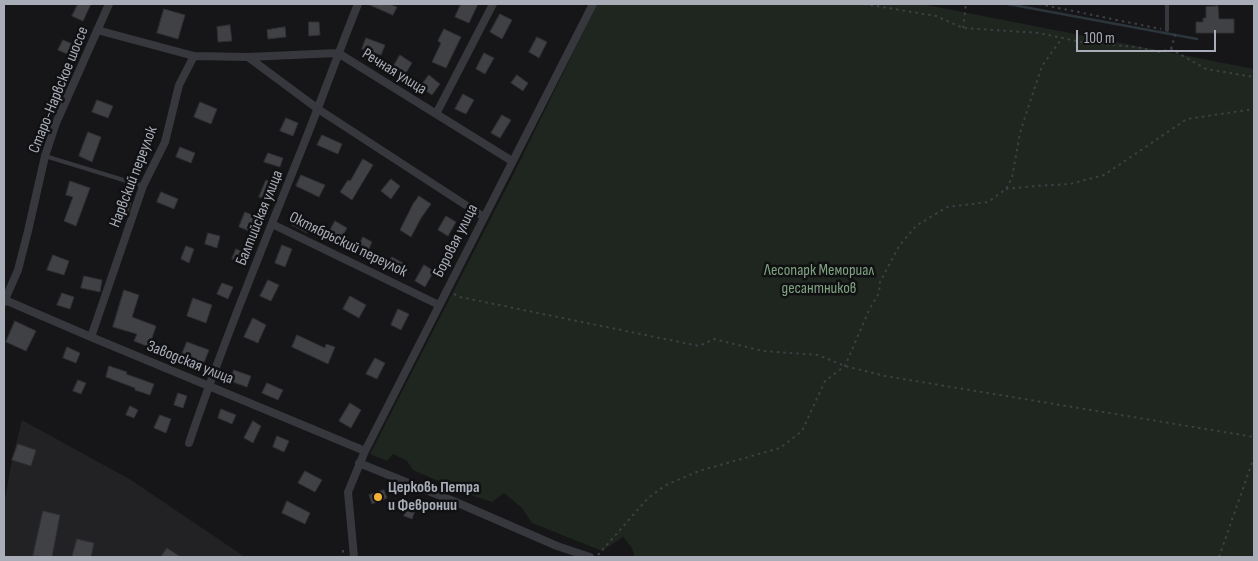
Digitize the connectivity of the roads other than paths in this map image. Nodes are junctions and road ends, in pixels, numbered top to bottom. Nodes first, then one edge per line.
1 (108, 4) edge
2 (358, 4) edge
3 (493, 4) edge
4 (593, 4) edge
5 (1167, 4) edge
6 (97, 30) junction
7 (1167, 30) road end
8 (338, 53) junction
9 (194, 56) junction
10 (248, 57) junction
11 (318, 109) junction
12 (436, 114) junction
13 (45, 156) junction
14 (512, 160) junction
15 (143, 186) junction
16 (484, 218) junction
17 (272, 224) junction
18 (4, 301) edge
19 (439, 305) junction
20 (91, 337) junction
21 (208, 385) junction
22 (189, 443) dead end
23 (365, 451) junction
24 (360, 463) junction
25 (354, 557) edge
26 (590, 557) edge

1 - 6 street, Старо-Нарвское шоссе
2 - 8 street, Балтийская улица
3 - 12 street
4 - 14 street, Боровая улица
5 - 7 lane
6 - 9 street, Речная улица
6 - 13 street, Старо-Нарвское шоссе
8 - 10 street, Речная улица
8 - 11 street, Балтийская улица
8 - 12 street, Речная улица
9 - 10 street, Речная улица
9 - 15 street, Нарвский переулок
10 - 11 street
11 - 16 street
11 - 17 street, Балтийская улица
12 - 14 street, Речная улица
13 - 15 lane
13 - 18 street, Старо-Нарвское шоссе
14 - 16 street, Боровая улица
15 - 20 street, Нарвский переулок
16 - 19 street, Боровая улица
17 - 19 street, Октябрьский переулок
17 - 21 street, Балтийская улица
18 - 20 street, Заводская улица
19 - 23 street, Боровая улица
20 - 21 street, Заводская улица
21 - 22 street, Балтийская улица
21 - 23 street, Заводская улица
23 - 24 street, Боровая улица
24 - 25 street, Боровая улица
24 - 26 street

